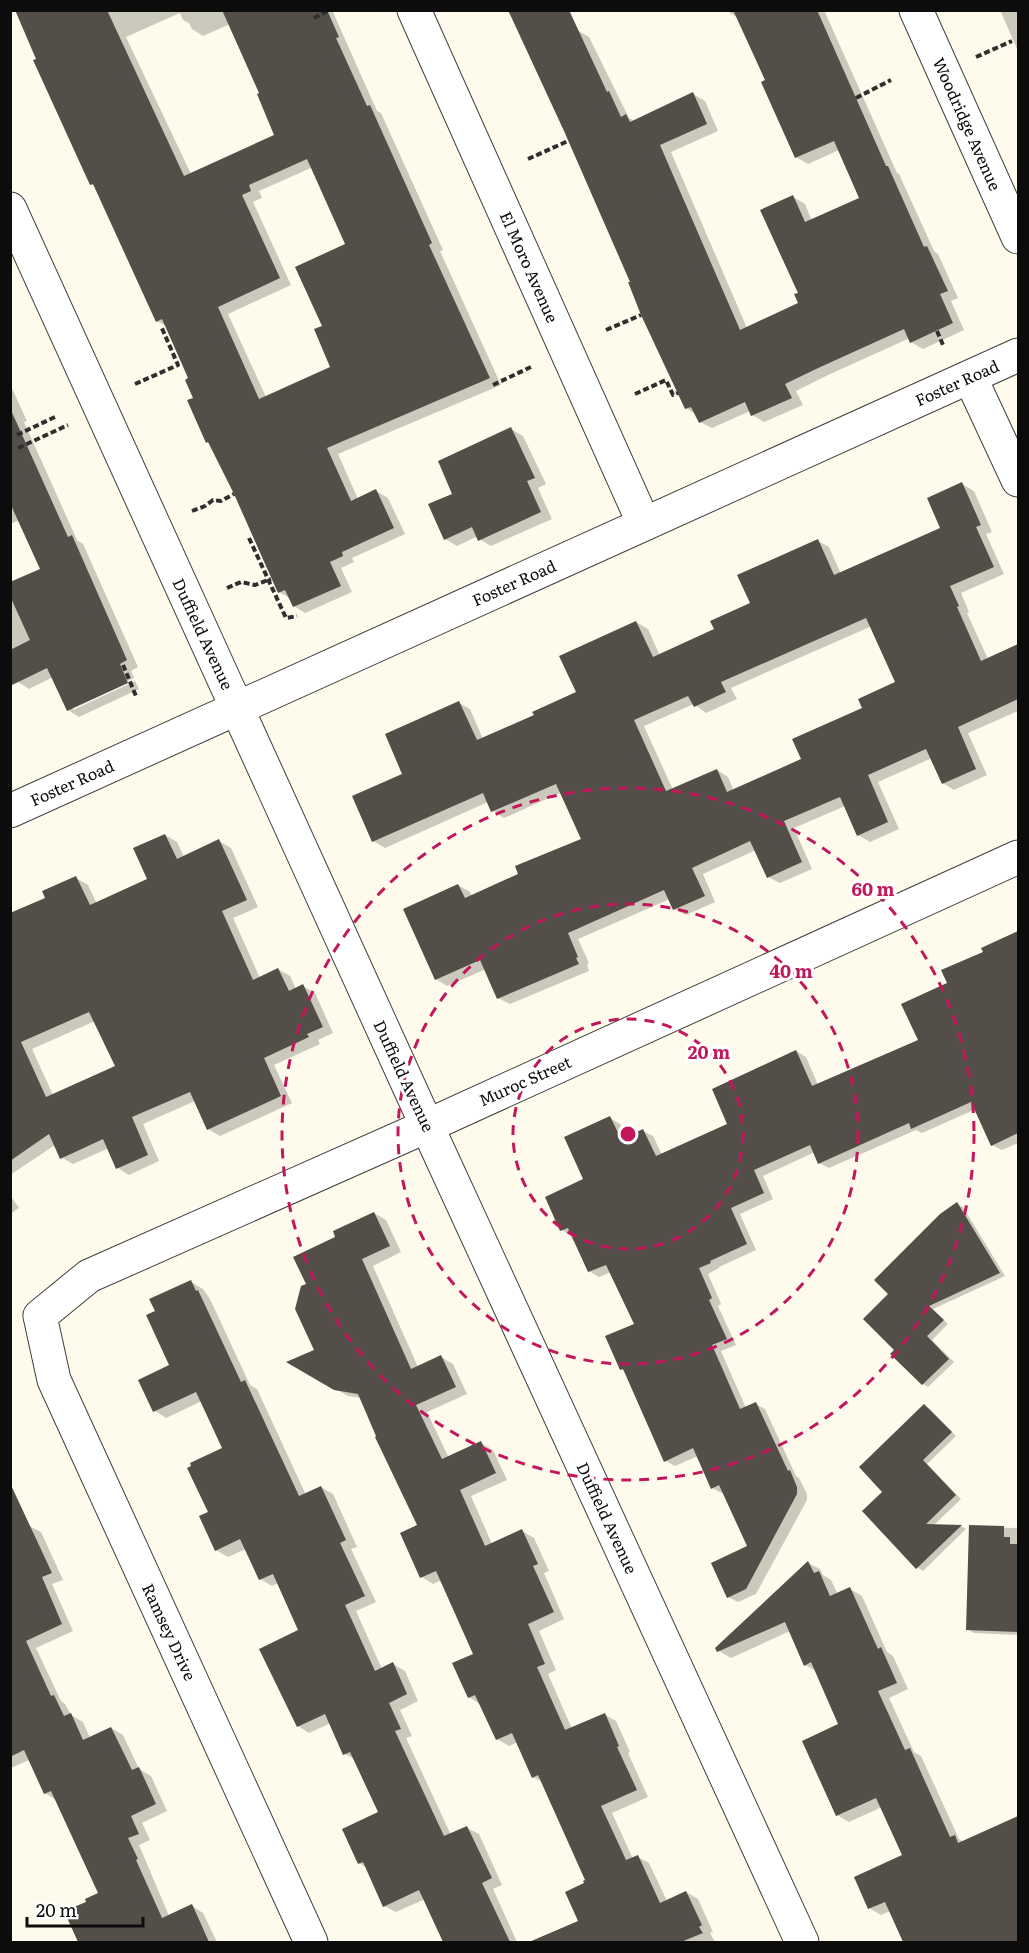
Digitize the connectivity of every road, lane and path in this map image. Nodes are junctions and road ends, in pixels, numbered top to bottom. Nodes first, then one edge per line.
1 (330, 10) edge
2 (414, 10) edge
3 (916, 10) edge
4 (314, 18) dead end
5 (1012, 41) dead end
6 (975, 58) dead end
7 (891, 80) dead end
8 (856, 98) dead end
9 (568, 141) dead end
10 (528, 159) dead end
11 (10, 209) edge
12 (1018, 237) edge
13 (641, 315) dead end
14 (161, 327) dead end
15 (606, 330) dead end
16 (937, 331) dead end
17 (944, 345) dead end
18 (1018, 355) edge
19 (542, 362) dead end
20 (970, 377) junction
21 (135, 384) dead end
22 (493, 385) dead end
23 (678, 393) dead end
24 (635, 394) dead end
25 (57, 416) dead end
26 (74, 422) dead end
27 (17, 435) dead end
28 (18, 448) dead end
29 (1018, 480) edge
30 (234, 494) dead end
31 (192, 511) dead end
32 (644, 524) junction
33 (249, 538) dead end
34 (270, 579) junction
35 (227, 588) dead end
36 (297, 616) dead end
37 (123, 665) dead end
38 (136, 696) dead end
39 (237, 709) junction
40 (10, 811) edge
41 (1018, 857) edge
42 (427, 1126) junction
43 (40, 1317) joint
44 (311, 1942) edge
45 (802, 1942) edge

1 - 4 path
2 - 32 street, El Moro Avenue
3 - 12 street, Woodridge Avenue
5 - 6 path
7 - 8 path
9 - 10 path
11 - 39 street, Duffield Avenue
13 - 15 path
14 - 21 path
16 - 17 path
18 - 20 street, Foster Road
19 - 22 path
20 - 29 street
20 - 32 street, Foster Road
23 - 24 path
25 - 27 path
26 - 28 path
30 - 31 path
32 - 39 street, Foster Road
33 - 34 path
34 - 35 path
34 - 36 path
37 - 38 path
39 - 40 street, Foster Road
39 - 42 street, Duffield Avenue
41 - 42 street, Muroc Street
42 - 43 street, Muroc Street
42 - 45 street, Duffield Avenue
43 - 44 street, Ramsey Drive

